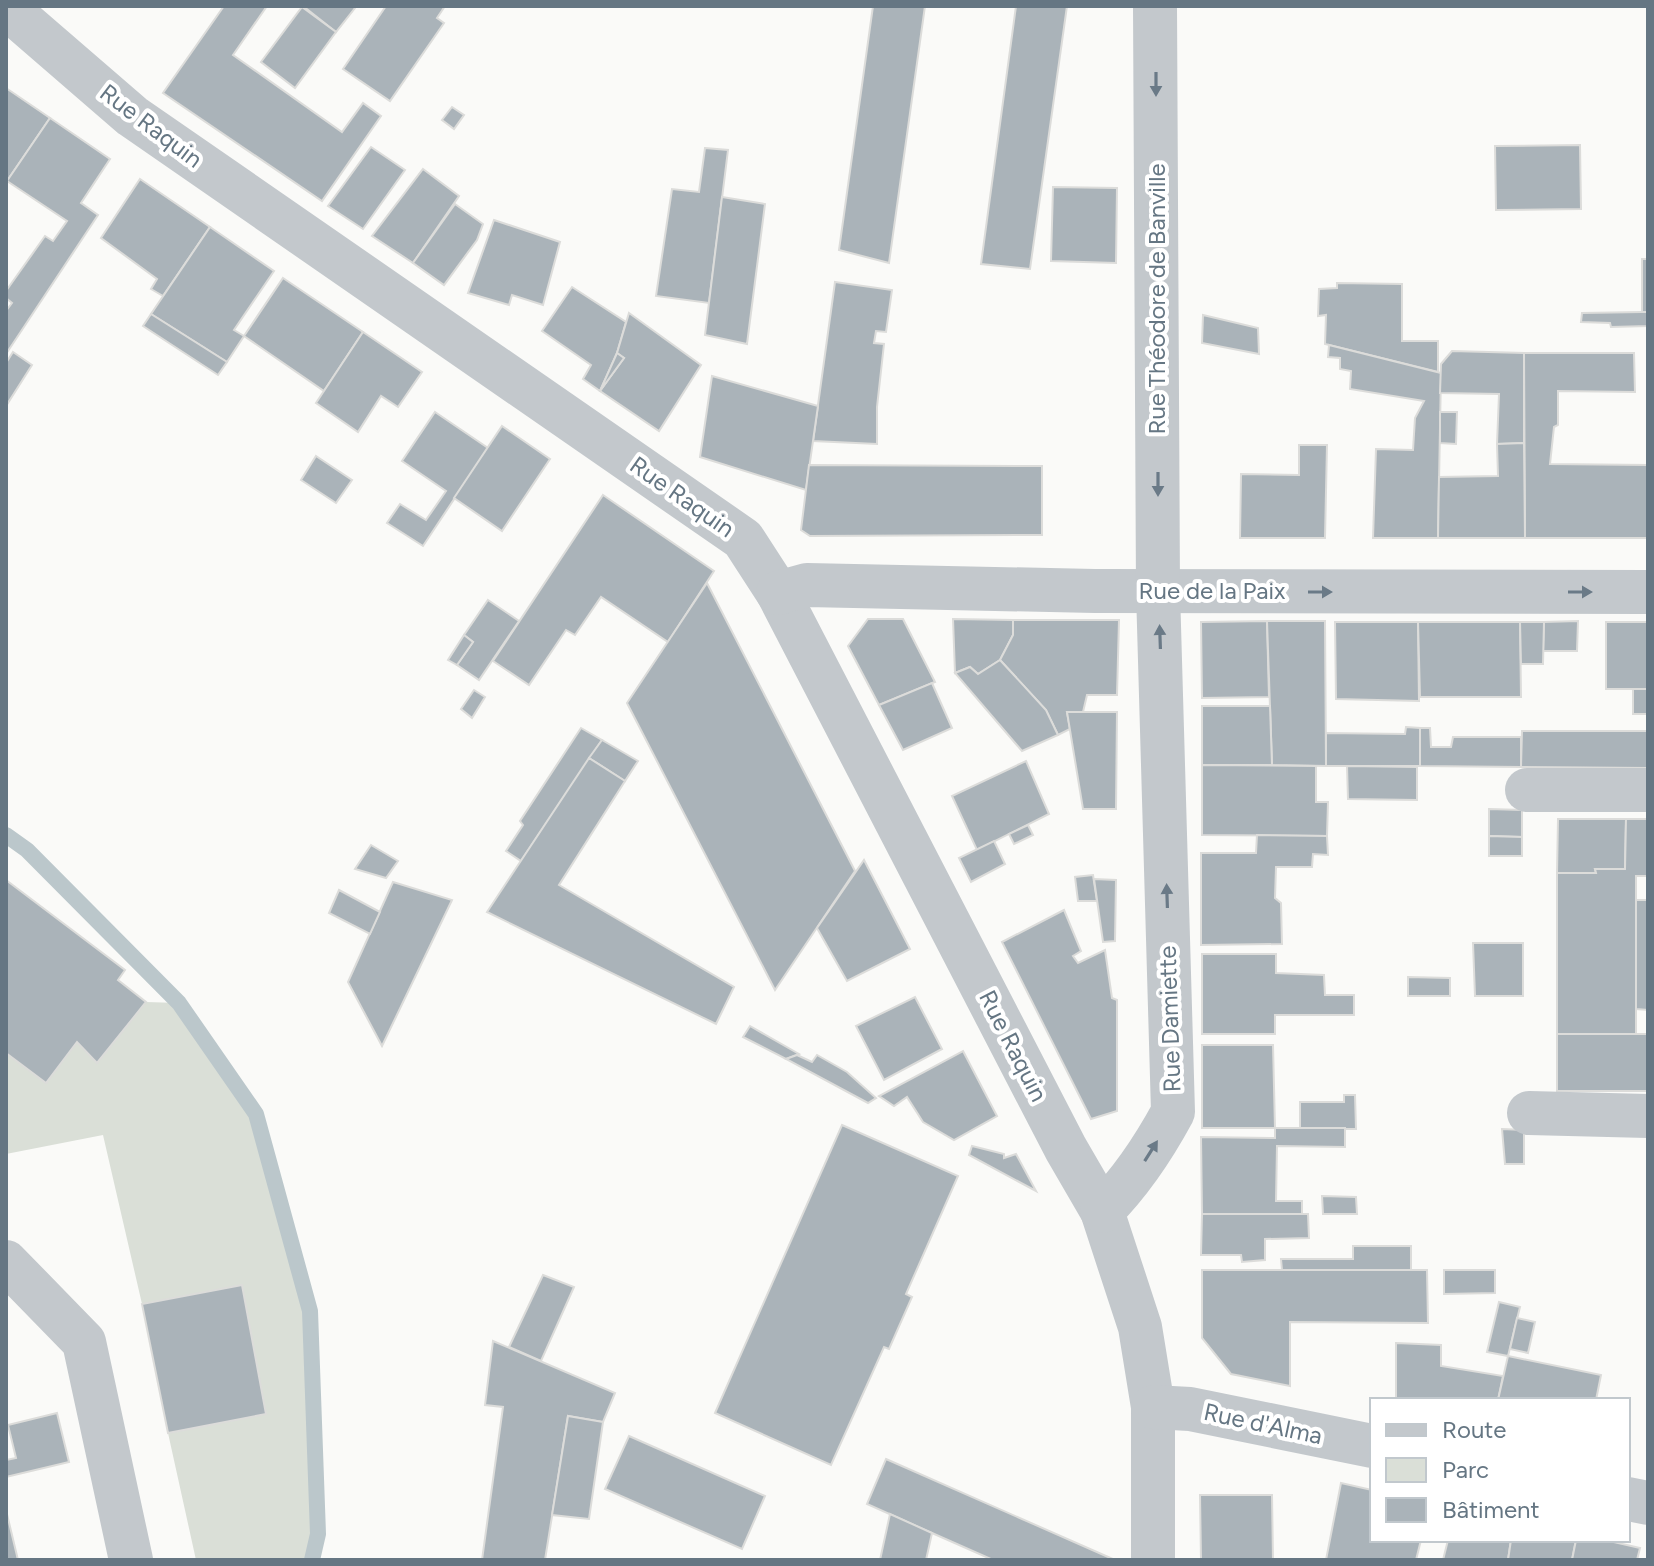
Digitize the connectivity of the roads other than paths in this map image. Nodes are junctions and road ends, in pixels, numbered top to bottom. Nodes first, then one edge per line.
1 (1155, 6) edge
2 (6, 7) edge
3 (1158, 591) junction
4 (1648, 592) edge
5 (778, 593) junction
6 (1527, 790) dead end
7 (1648, 790) edge
8 (1529, 1113) dead end
9 (1648, 1116) edge
10 (1102, 1211) junction
11 (6, 1262) edge
12 (1153, 1407) junction
13 (1370, 1446) edge
14 (131, 1560) edge
15 (1153, 1560) edge

1 -> 3 street, Rue Théodore de Banville
2 - 5 street, Rue Raquin
3 -> 4 street, Rue de la Paix
3 - 5 street, Rue de la Paix
10 -> 3 street, Rue Damiette
5 - 10 street, Rue Raquin
6 - 7 street
8 - 9 street
10 - 12 street
11 - 14 street
12 - 13 street, Rue d'Alma
12 - 15 street

